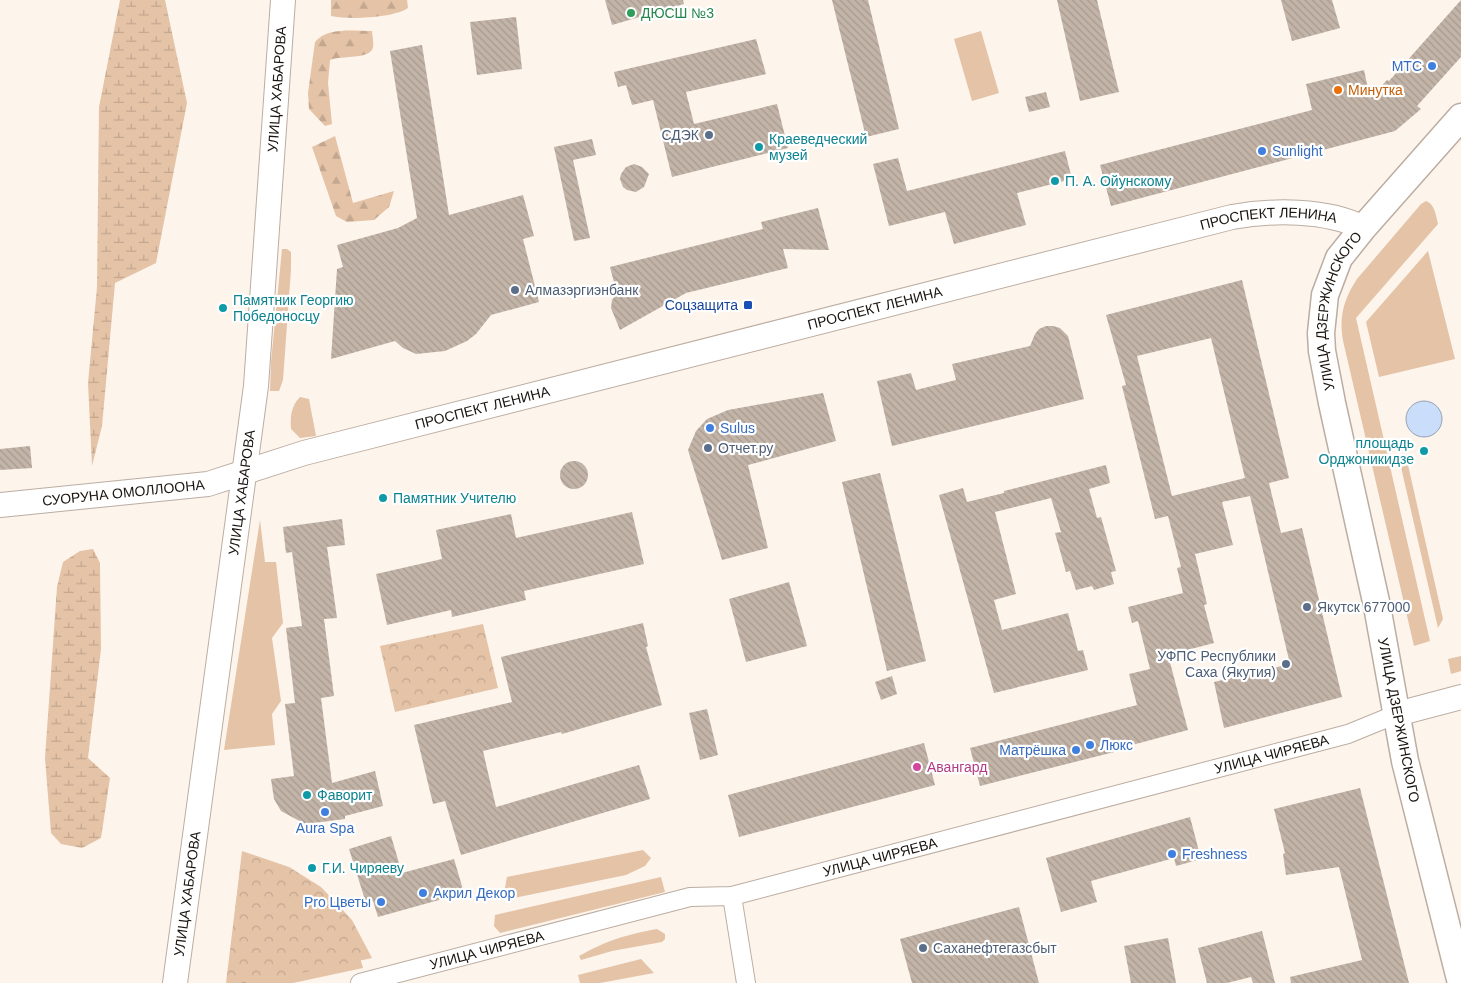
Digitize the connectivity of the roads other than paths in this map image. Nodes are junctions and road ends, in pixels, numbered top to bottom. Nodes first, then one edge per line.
1 (283, 0) edge
2 (1461, 117) edge
3 (1363, 228) junction
4 (245, 472) junction
5 (0, 505) edge
6 (1461, 696) edge
7 (1397, 714) junction
8 (732, 896) junction
9 (175, 983) edge
10 (360, 983) edge
11 (746, 983) edge
12 (1461, 983) edge

1 - 4 main road, УЛИЦА ХАБАРОВА
2 - 3 main road
3 - 4 main road, ПРОСПЕКТ ЛЕНИНА
3 - 7 main road, УЛИЦА ДЗЕРЖИНСКОГО
4 - 5 main road, СУОРУНА ОМОЛЛООНА
4 - 9 main road, УЛИЦА ХАБАРОВА
6 - 7 main road
7 - 8 street, УЛИЦА ЧИРЯЕВА
7 - 12 main road, УЛИЦА ДЗЕРЖИНСКОГО
8 - 10 street, УЛИЦА ЧИРЯЕВА
8 - 11 street

